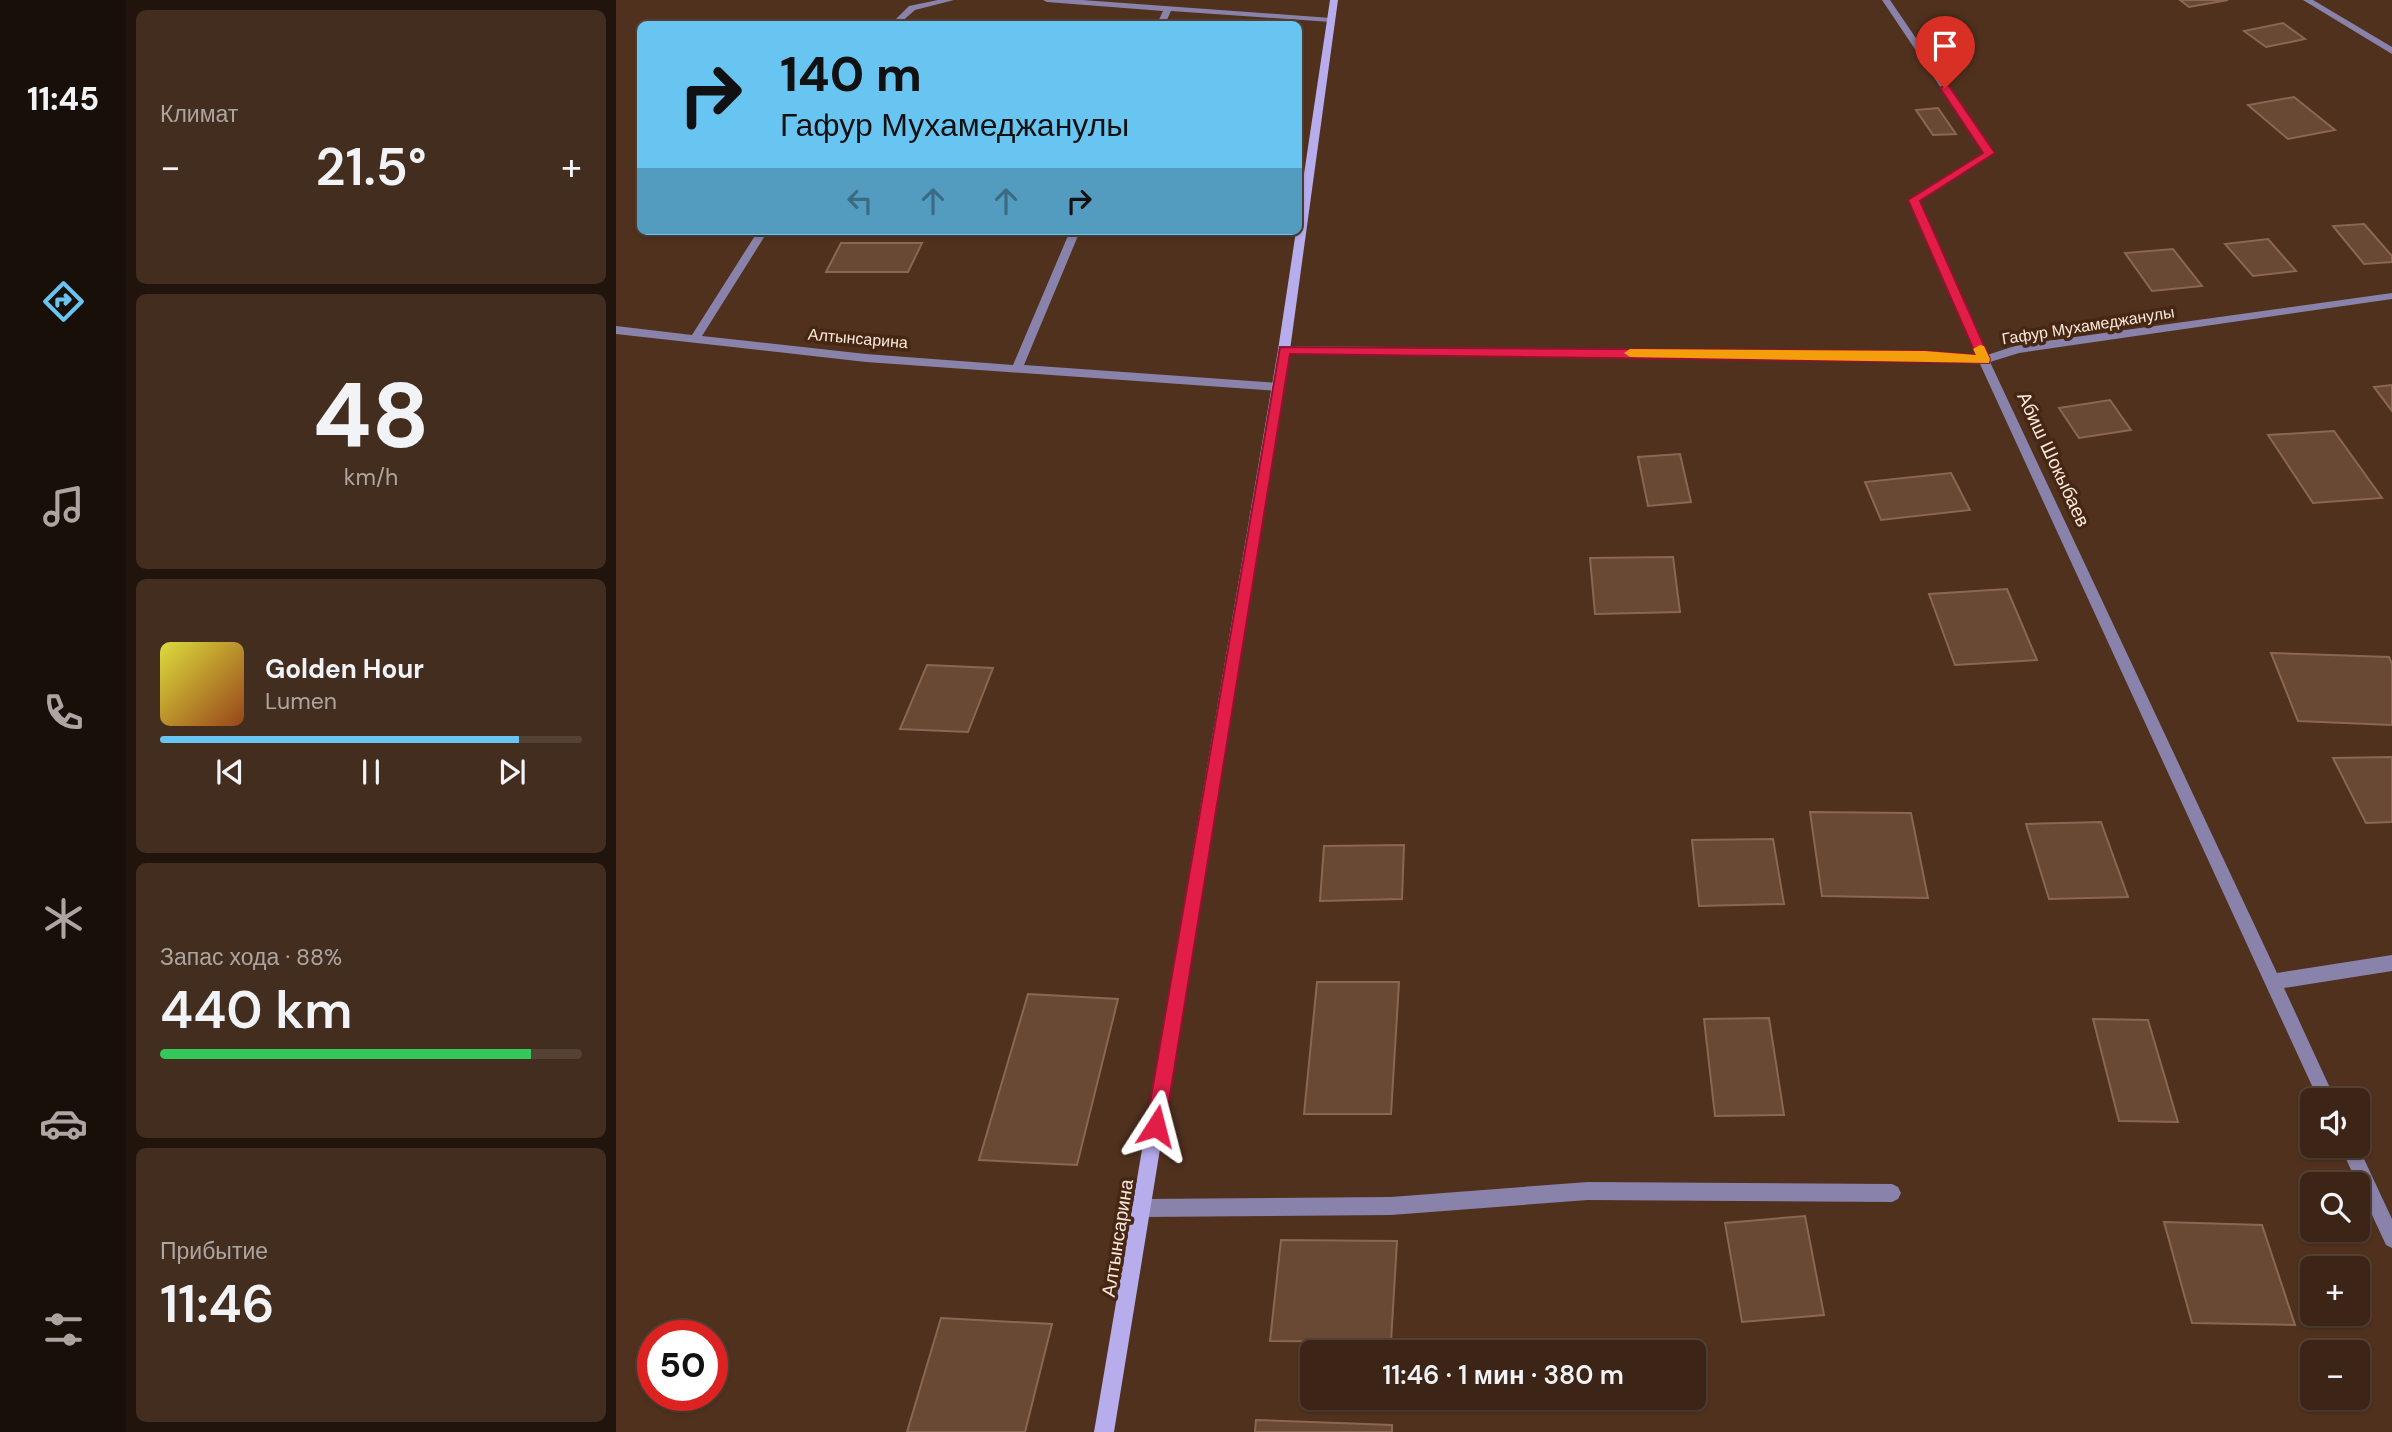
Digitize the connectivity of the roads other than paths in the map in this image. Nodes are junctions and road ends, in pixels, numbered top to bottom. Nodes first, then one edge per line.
1 (950, 0) edge
2 (1047, 0) edge
3 (1334, 0) edge
4 (1886, 0) edge
5 (2307, 0) edge
6 (1168, 9) junction
7 (1331, 20) junction
8 (898, 21) edge
9 (1162, 21) edge
10 (2392, 51) edge
11 (1302, 224) edge
12 (760, 235) edge
13 (1073, 235) edge
14 (1300, 235) edge
15 (2392, 296) edge
16 (616, 330) edge
17 (695, 339) junction
18 (1284, 350) junction
19 (1984, 359) junction
20 (1018, 368) junction
21 (1278, 387) junction
22 (2392, 963) edge
23 (2273, 982) junction
24 (2322, 1088) edge
25 (2355, 1158) edge
26 (1892, 1193) dead end
27 (1142, 1208) junction
28 (2392, 1239) edge
29 (1104, 1432) edge

1 - 8 street
2 - 6 street
3 - 7 main road, Алтынсарина
4 - 19 street, Абиш Шокыбаев
5 - 10 street
6 - 7 street
6 - 9 street
7 - 11 main road, Алтынсарина
12 - 17 street
13 - 20 street
14 - 18 main road, Алтынсарина
15 - 19 street, Гафур Мухамеджанулы
16 - 17 street, Алтынсарина
17 - 20 street, Алтынсарина
18 - 19 street, Гафур Мухамеджанулы
18 - 21 main road, Алтынсарина
19 - 23 street, Абиш Шокыбаев
20 - 21 street, Алтынсарина
21 - 27 main road, Алтынсарина
22 - 23 street
23 - 24 street, Абиш Шокыбаев
25 - 28 street
26 - 27 street
27 - 29 main road, Алтынсарина

